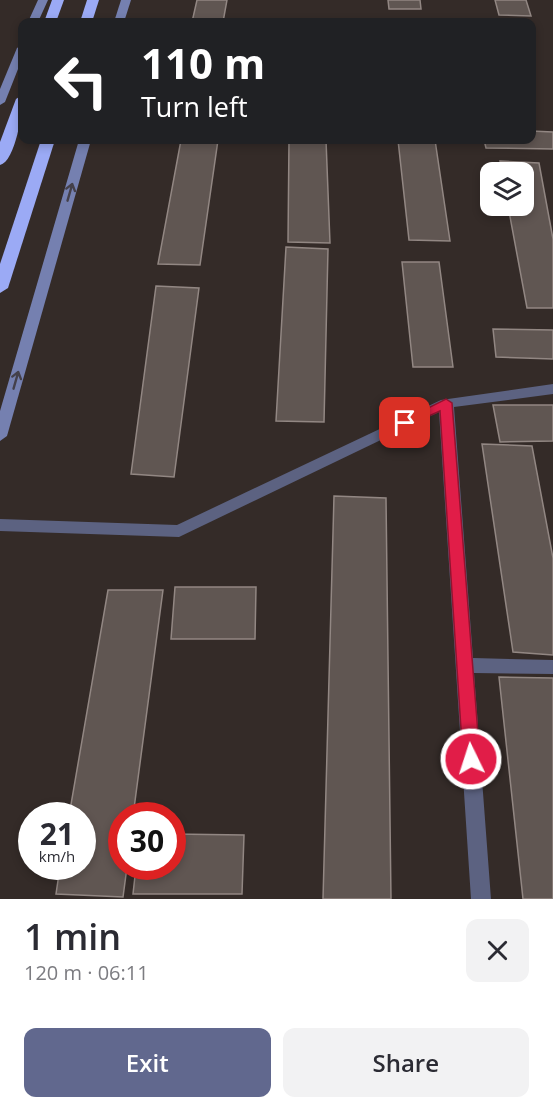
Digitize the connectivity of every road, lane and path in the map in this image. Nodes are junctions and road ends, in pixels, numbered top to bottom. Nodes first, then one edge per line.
1 (43, 0) edge
2 (58, 0) edge
3 (93, 0) edge
4 (126, 0) edge
5 (35, 18) edge
6 (51, 18) edge
7 (87, 18) edge
8 (120, 18) edge
9 (18, 58) edge
10 (0, 102) edge
11 (18, 110) edge
12 (47, 144) edge
13 (85, 144) edge
14 (0, 161) edge
15 (0, 288) edge
16 (553, 389) edge
17 (446, 403) junction
18 (0, 436) edge
19 (0, 525) edge
20 (465, 665) junction
21 (553, 667) edge
22 (481, 899) edge

1 - 5 main road
2 - 6 highway
3 - 7 highway
4 - 8 main road
9 - 10 main road
11 - 14 highway
12 - 15 highway
18 -> 13 main road
16 - 17 street
17 - 19 street
17 - 20 street
20 - 21 street
20 - 22 street

